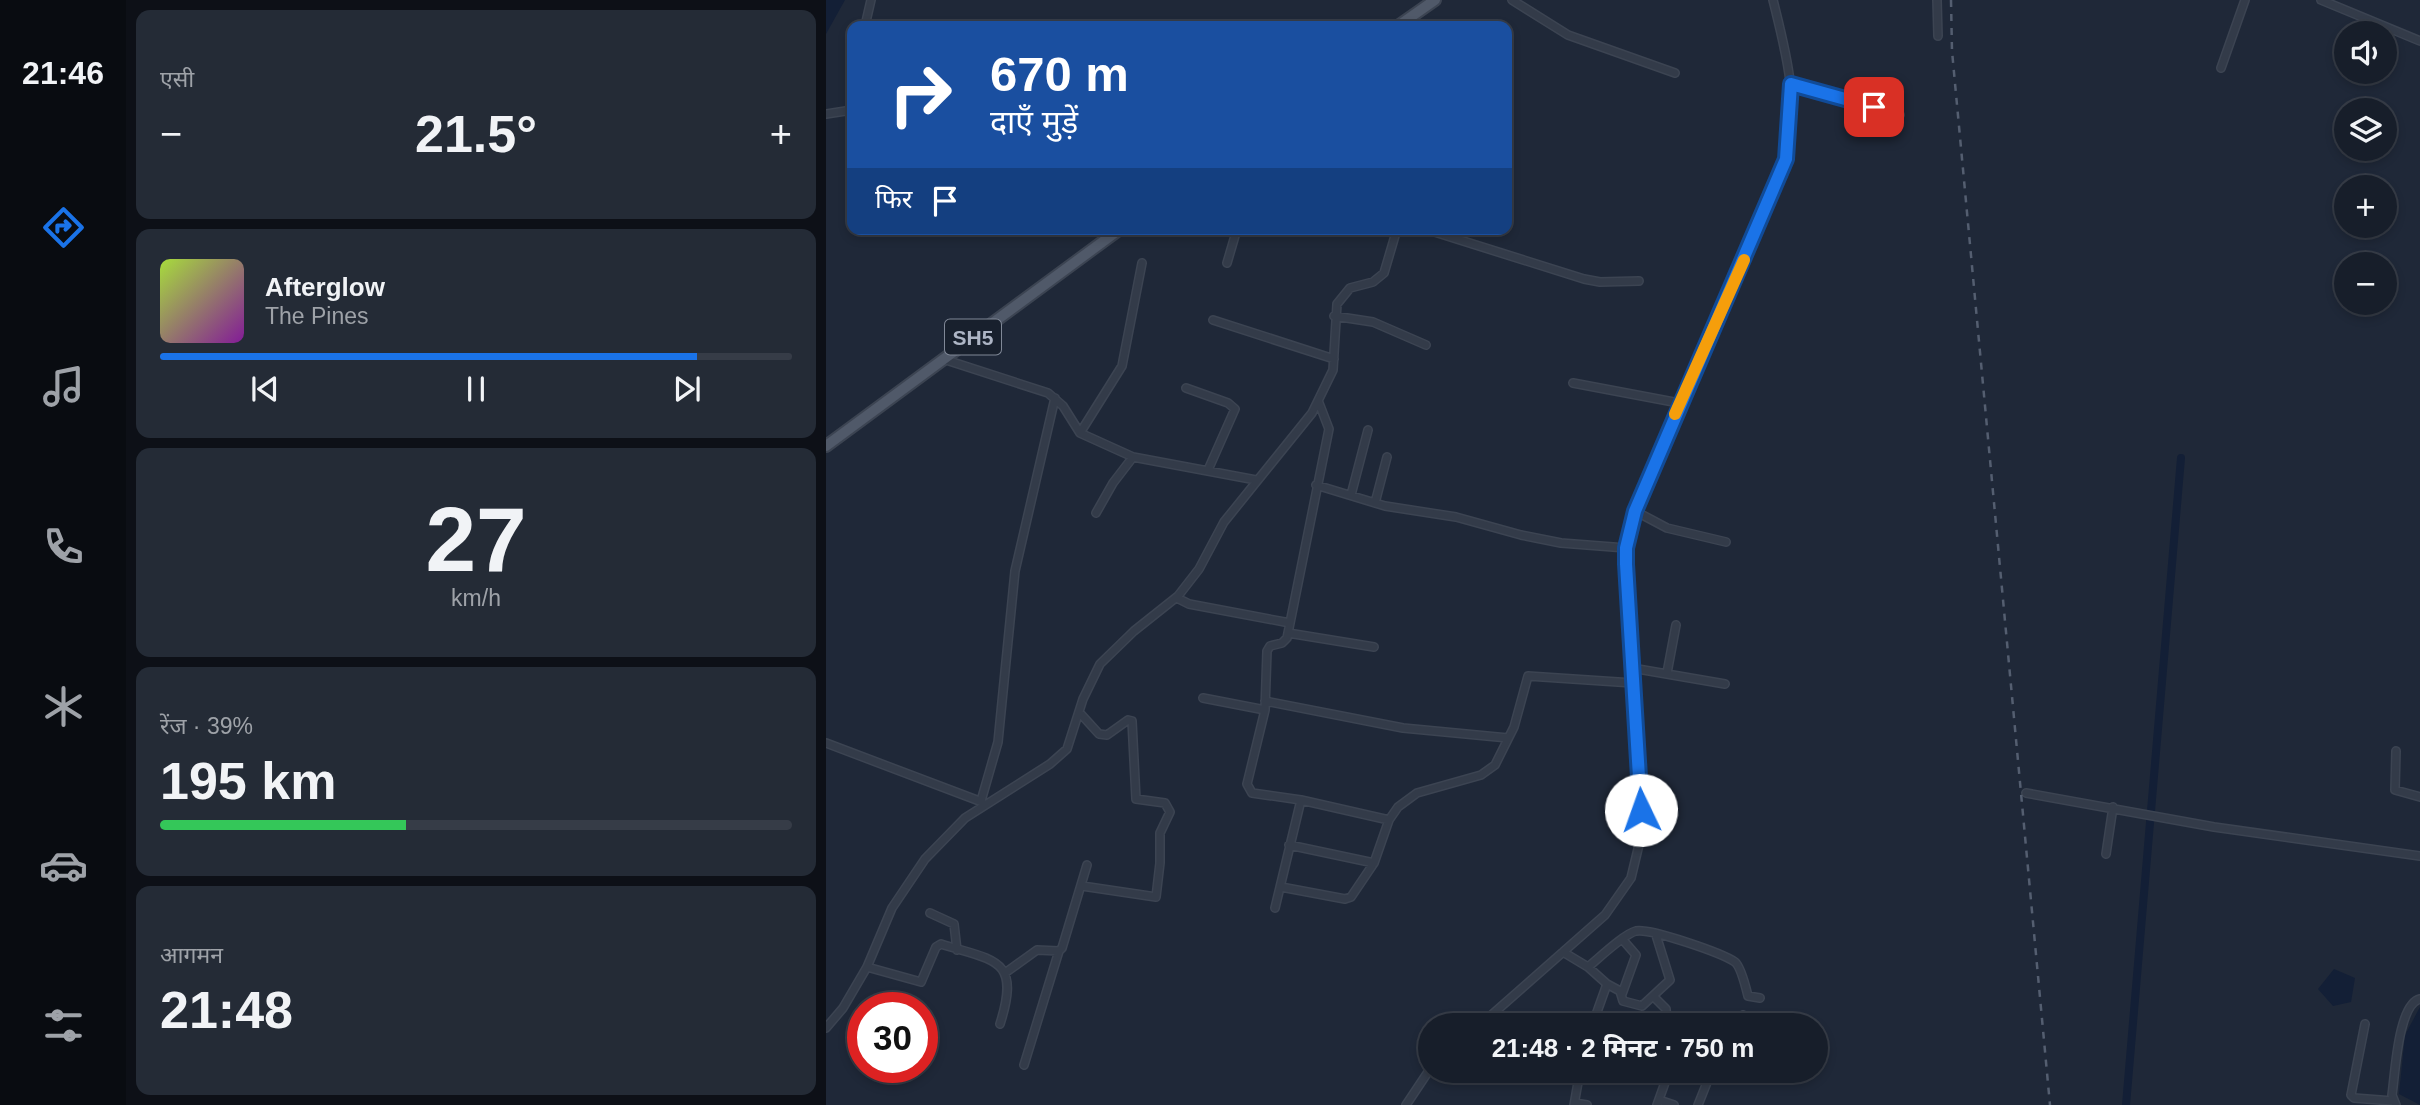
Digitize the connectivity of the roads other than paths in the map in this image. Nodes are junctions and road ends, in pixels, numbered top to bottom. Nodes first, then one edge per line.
1 (871, 0) edge
2 (1435, 0) edge
3 (1512, 0) edge
4 (1773, 0) edge
5 (1937, 0) edge
6 (2245, 0) edge
7 (2321, 0) edge
8 (866, 21) edge
9 (1405, 21) edge
10 (1938, 36) dead end
11 (2420, 41) edge
12 (2221, 68) dead end
13 (1675, 73) dead end
14 (1796, 85) junction
15 (847, 111) edge
16 (826, 114) edge
17 (1900, 115) dead end
18 (1112, 235) edge
19 (1235, 235) edge
20 (1395, 235) edge
21 (1444, 235) edge
22 (1142, 263) dead end
23 (1227, 263) dead end
24 (1639, 281) dead end
25 (1334, 316) junction
26 (1213, 320) dead end
27 (1426, 345) dead end
28 (943, 359) junction
29 (1334, 359) junction
30 (1573, 383) dead end
31 (1185, 388) dead end
32 (1055, 398) junction
33 (1319, 402) junction
34 (1679, 404) junction
35 (1368, 430) dead end
36 (1080, 433) junction
37 (826, 446) edge
38 (1133, 457) junction
39 (1387, 457) dead end
40 (1208, 470) junction
41 (1256, 480) junction
42 (1317, 485) junction
43 (1351, 495) junction
44 (1375, 502) junction
45 (1096, 513) dead end
46 (1639, 513) junction
47 (1726, 541) dead end
48 (1626, 548) junction
49 (1177, 598) junction
50 (1290, 623) junction
51 (1676, 625) dead end
52 (1288, 633) junction
53 (1374, 648) dead end
54 (1635, 668) junction
55 (1667, 673) junction
56 (1633, 683) junction
57 (1725, 684) dead end
58 (1203, 698) dead end
59 (1265, 705) junction
60 (1079, 712) junction
61 (1508, 738) junction
62 (826, 743) edge
63 (2396, 751) dead end
64 (2026, 793) dead end
65 (2420, 797) edge
66 (1300, 800) junction
67 (982, 803) junction
68 (2113, 807) junction
69 (1390, 820) junction
70 (1289, 845) junction
71 (2106, 854) dead end
72 (2420, 856) edge
73 (1374, 863) junction
74 (1087, 865) dead end
75 (1082, 886) junction
76 (1281, 887) junction
77 (1275, 908) dead end
78 (930, 913) dead end
79 (1656, 935) junction
80 (1623, 940) junction
81 (957, 950) junction
82 (1059, 951) junction
83 (1563, 952) junction
84 (867, 967) junction
85 (1588, 967) junction
86 (1005, 973) junction
87 (1607, 984) junction
88 (1622, 994) junction
89 (1653, 996) junction
90 (1760, 998) dead end
91 (2420, 999) edge
92 (1494, 1013) edge
93 (1597, 1013) edge
94 (1666, 1013) edge
95 (1000, 1024) dead end
96 (2365, 1024) dead end
97 (826, 1027) edge
98 (1024, 1065) dead end
99 (1421, 1083) edge
100 (1578, 1083) edge
101 (1665, 1083) edge
102 (1707, 1083) edge
103 (1658, 1102) edge
104 (2395, 1103) edge
105 (1574, 1104) edge
106 (1406, 1105) edge
107 (1587, 1105) edge
108 (1674, 1105) edge
109 (1698, 1105) edge

1 - 8 street
2 - 9 main road
3 - 13 street
4 - 14 street
5 - 10 street
6 - 12 street
7 - 11 street
14 - 17 street
14 - 34 street
15 - 16 street
18 - 28 main road, SH5
19 - 23 street
20 - 25 street
21 - 24 street
22 - 36 street
25 - 27 street
25 - 29 street
26 - 29 street
28 - 32 street
28 - 37 main road, SH5
29 - 33 street
30 - 34 street
31 - 40 street
32 - 36 street
32 - 67 street
33 - 41 street
33 - 42 street
34 - 46 street
35 - 43 street
36 - 38 street
38 - 40 street
38 - 45 street
39 - 44 street
40 - 41 street
41 - 49 street
42 - 43 street
42 - 50 street
43 - 44 street
44 - 48 street
46 - 47 street
46 - 48 street
48 - 54 street
49 - 50 street
49 - 60 street
50 - 52 street
51 - 55 street
52 - 53 street
52 - 59 street
54 - 55 street
54 - 56 street
55 - 57 street
56 - 61 street
56 - 83 street
58 - 59 street
59 - 61 street
59 - 66 street
60 - 67 street
60 - 75 street
61 - 69 street
62 - 67 street
63 - 65 street
64 - 68 street
66 - 69 street
66 - 70 street
67 - 84 street
68 - 71 street
68 - 72 street
69 - 73 street
70 - 73 street
70 - 76 street
73 - 76 street
74 - 75 street
75 - 82 street
76 - 77 street
78 - 81 street
79 - 80 street
79 - 89 street
79 - 90 street
80 - 85 street
80 - 88 street
81 - 84 street
81 - 86 street
82 - 86 street
82 - 98 street
83 - 85 street
83 - 92 street
84 - 97 street
85 - 87 street
86 - 95 street
87 - 88 street
87 - 93 street
88 - 89 street
89 - 94 street
91 - 104 street
96 - 104 street
99 - 106 street
100 - 105 street
101 - 103 street
102 - 109 street
103 - 108 street
105 - 107 street

